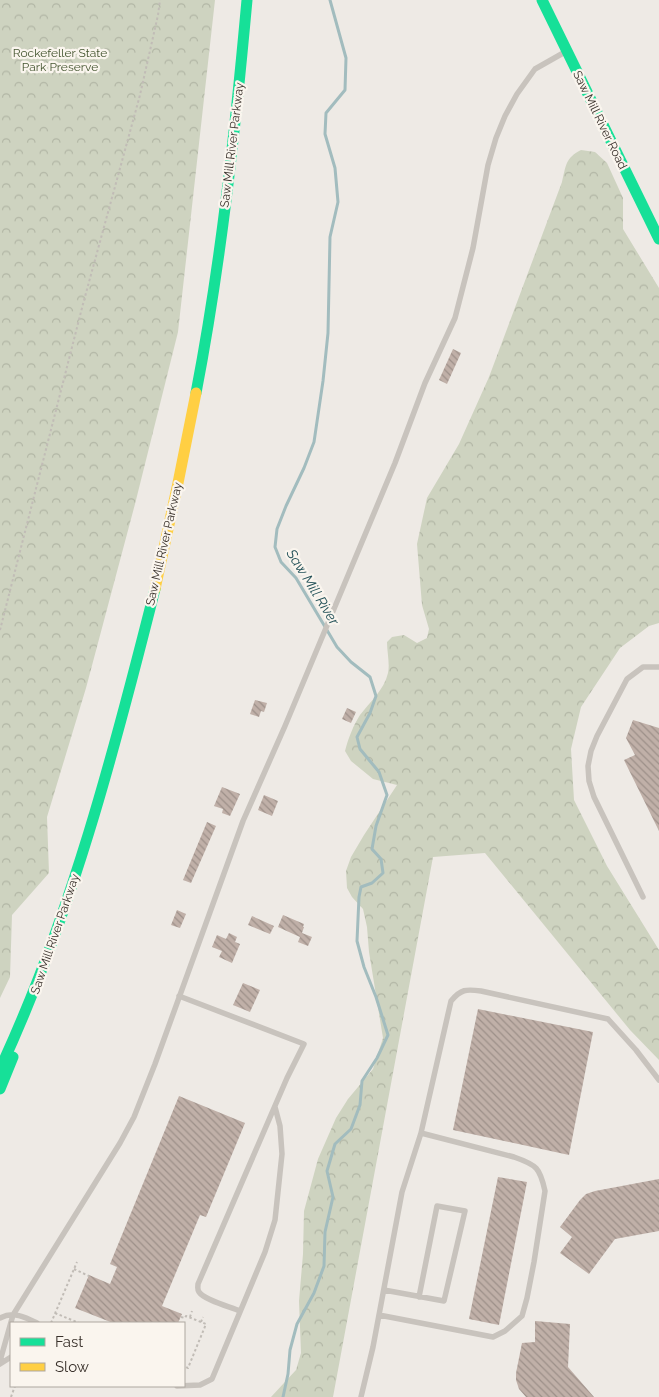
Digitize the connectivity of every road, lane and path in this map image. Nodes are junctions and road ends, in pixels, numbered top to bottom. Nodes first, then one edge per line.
1 (160, 0) edge
2 (247, 0) edge
3 (542, 0) edge
4 (566, 51) junction
5 (659, 239) edge
6 (0, 630) edge
7 (659, 667) edge
8 (643, 897) dead end
9 (179, 996) junction
10 (32, 998) junction
11 (0, 1069) edge
12 (659, 1080) edge
13 (0, 1089) edge
14 (275, 1107) junction
15 (421, 1133) junction
16 (76, 1262) dead end
17 (74, 1269) junction
18 (89, 1276) dead end
19 (384, 1290) junction
20 (419, 1297) junction
21 (192, 1311) dead end
22 (240, 1311) junction
23 (55, 1313) junction
24 (13, 1315) junction
25 (379, 1315) junction
26 (181, 1317) dead end
27 (190, 1317) junction
28 (203, 1317) dead end
29 (0, 1318) edge
30 (11, 1322) edge
31 (35, 1322) edge
32 (51, 1322) edge
33 (77, 1322) edge
34 (201, 1322) junction
35 (10, 1326) edge
36 (0, 1362) edge
37 (185, 1366) edge
38 (185, 1386) edge
39 (361, 1397) edge

1 - 6 path
2 - 10 main road, Saw Mill River Parkway
3 - 4 main road, Saw Mill River Road
4 - 5 main road, Saw Mill River Road
4 - 9 lane
7 - 8 lane
9 - 14 lane
9 - 24 lane
10 - 11 main road, Saw Mill River Parkway
10 - 13 main road
12 - 15 lane
14 - 22 lane
14 - 22 lane
15 - 19 lane
15 - 25 lane
16 - 17 path
17 - 18 path
17 - 23 path
19 - 20 lane
19 - 25 lane
20 - 20 lane
21 - 27 path
22 - 38 lane
23 - 32 path
23 - 33 path
24 - 29 lane
24 - 30 lane
24 - 31 lane
25 - 39 lane
26 - 27 path
27 - 34 path
28 - 34 path
34 - 37 path
35 - 36 lane

